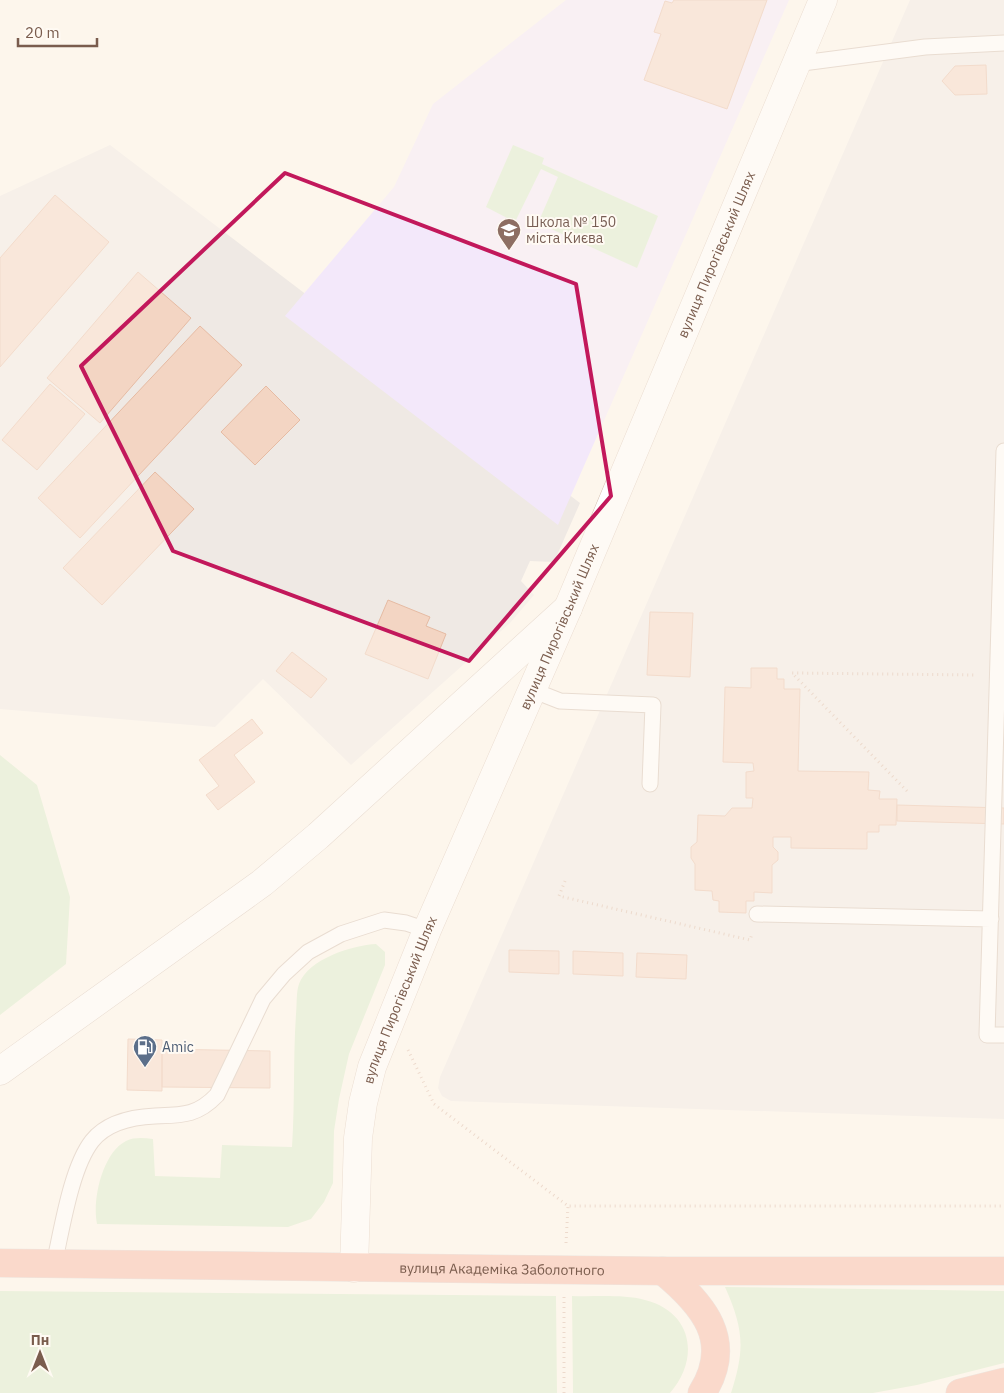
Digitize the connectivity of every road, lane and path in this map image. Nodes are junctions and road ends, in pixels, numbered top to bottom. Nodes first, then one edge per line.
1 (823, 0) edge
2 (1004, 42) edge
3 (796, 64) junction
4 (1004, 451) edge
5 (568, 608) junction
6 (998, 676) junction
7 (532, 690) junction
8 (650, 784) dead end
9 (907, 791) dead end
10 (565, 881) dead end
11 (757, 914) joint
12 (990, 918) junction
13 (427, 930) junction
14 (392, 1017) junction
15 (1004, 1035) edge
16 (0, 1071) edge
17 (568, 1206) junction
18 (1004, 1206) edge
19 (0, 1263) edge
20 (54, 1264) junction
21 (354, 1268) junction
22 (564, 1270) junction
23 (663, 1271) junction
24 (1004, 1271) edge
25 (1004, 1382) edge
26 (564, 1393) edge
27 (702, 1393) edge
28 (960, 1393) edge

1 - 3 street, вулиця Пирогівський Шлях
2 - 3 lane
3 - 5 street, вулиця Пирогівський Шлях
4 - 6 lane
5 - 7 street, вулиця Пирогівський Шлях
5 - 16 street
6 - 9 path
6 - 12 lane
7 - 8 lane
7 - 13 street, вулиця Пирогівський Шлях
10 - 11 path
11 - 12 lane
12 - 15 lane
13 - 14 street, вулиця Пирогівський Шлях
13 - 20 lane
14 - 17 path
14 - 21 street, вулиця Пирогівський Шлях
17 - 18 path
17 - 22 path
19 - 20 highway, вулиця Академіка Заболотного
20 - 21 highway, вулиця Академіка Заболотного
21 - 22 highway, вулиця Академіка Заболотного
22 - 23 highway, вулиця Академіка Заболотного
22 - 26 path
23 - 24 highway, вулиця Академіка Заболотного
23 - 27 highway
25 - 28 highway

